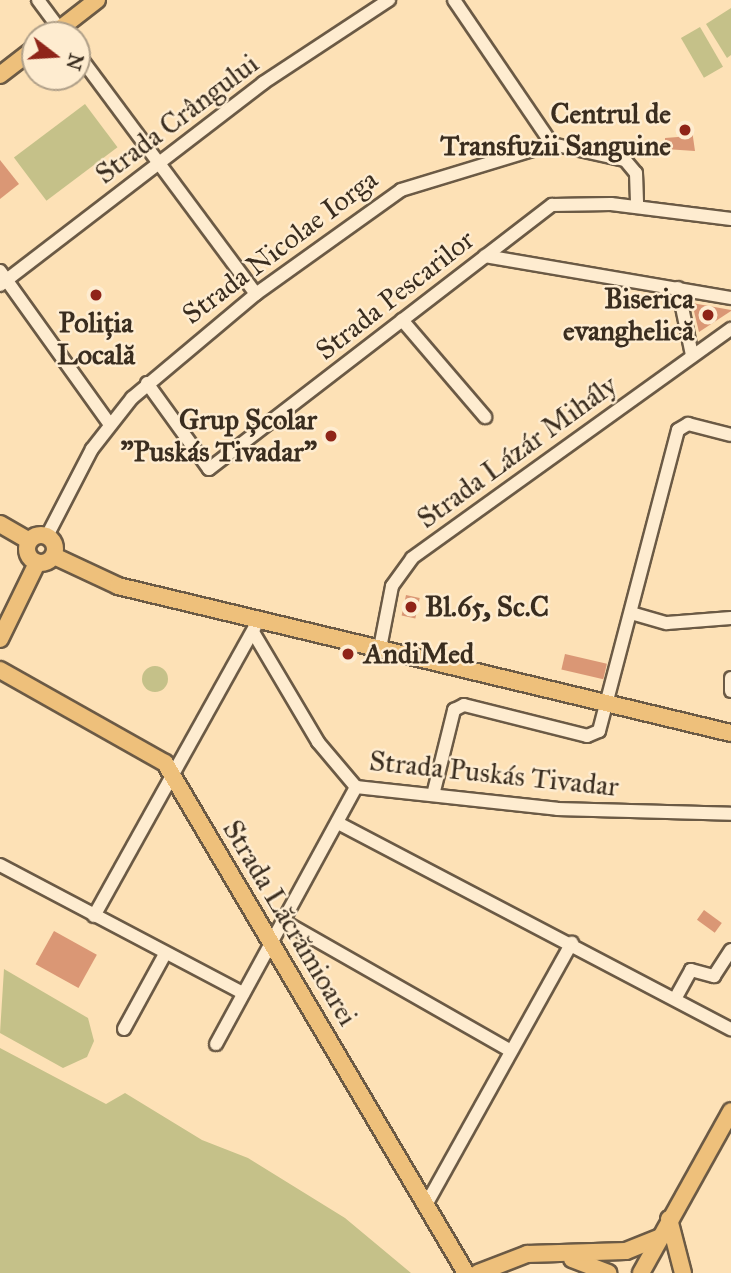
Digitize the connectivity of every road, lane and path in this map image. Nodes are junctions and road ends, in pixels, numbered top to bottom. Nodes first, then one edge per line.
1 (38, 0) edge
2 (97, 0) edge
3 (389, 0) edge
4 (454, 0) edge
5 (51, 21) edge
6 (73, 21) edge
7 (21, 59) edge
8 (91, 74) edge
9 (0, 75) edge
10 (552, 144) junction
11 (156, 165) junction
12 (637, 206) junction
13 (731, 219) edge
14 (485, 256) junction
15 (2, 279) edge
16 (678, 288) junction
17 (256, 294) junction
18 (731, 298) edge
19 (402, 320) junction
20 (731, 329) edge
21 (692, 355) junction
22 (147, 383) junction
23 (99, 400) junction
24 (119, 412) junction
25 (485, 417) dead end
26 (109, 422) junction
27 (726, 433) edge
28 (0, 524) edge
29 (47, 537) junction
30 (30, 541) junction
31 (54, 556) junction
32 (37, 563) junction
33 (631, 613) junction
34 (731, 618) edge
35 (255, 626) junction
36 (0, 639) edge
37 (380, 648) junction
38 (0, 670) edge
39 (731, 678) edge
40 (731, 691) edge
41 (608, 702) junction
42 (731, 733) edge
43 (172, 776) junction
44 (356, 786) junction
45 (433, 795) junction
46 (731, 814) edge
47 (338, 823) junction
48 (0, 865) edge
49 (94, 916) junction
50 (283, 921) junction
51 (270, 943) junction
52 (572, 943) junction
53 (731, 950) edge
54 (164, 954) junction
55 (243, 993) junction
56 (675, 999) junction
57 (124, 1029) dead end
58 (731, 1029) edge
59 (216, 1044) dead end
60 (511, 1051) junction
61 (731, 1111) edge
62 (427, 1203) junction
63 (669, 1219) junction
64 (659, 1238) junction
65 (466, 1273) edge
66 (478, 1273) edge
67 (510, 1273) edge
68 (608, 1273) edge
69 (641, 1273) edge
70 (684, 1273) edge

1 - 5 street
2 - 6 main road
3 - 11 street, Strada Crângului
4 - 10 street
7 - 9 main road
8 - 11 street
10 - 12 street, Strada Nicolae Iorga
10 - 17 street, Strada Nicolae Iorga
11 - 15 street, Strada Crângului
11 - 17 street
12 - 13 street, Strada Pescarilor
12 - 14 street, Strada Pescarilor
14 - 16 street
14 - 19 street, Strada Pescarilor
15 - 23 street
16 - 18 street
16 - 21 street
17 - 22 street, Strada Nicolae Iorga
19 - 22 street, Strada Pescarilor
19 - 25 street
20 - 21 street, Strada Lázár Mihály
21 - 37 street, Strada Lázár Mihály
22 - 24 street, Strada Nicolae Iorga
23 - 24 street
23 - 26 street
24 - 26 street, Strada Nicolae Iorga
26 - 29 street, Strada Nicolae Iorga
27 - 33 street
28 - 30 main road
29 - 30 main road
29 - 31 main road
30 - 32 main road
31 - 32 main road
31 - 35 main road
32 - 36 main road
33 - 34 street
33 - 41 street
35 - 37 main road
35 - 43 street
35 - 44 street, Strada Puskás Tivadar
37 - 41 main road
38 - 43 main road, Strada Lăcrămioarei
39 - 40 street
41 - 42 main road
41 - 45 street
43 - 49 street
43 - 51 main road, Strada Lăcrămioarei
44 - 45 street, Strada Puskás Tivadar
44 - 47 street
45 - 46 street, Strada Puskás Tivadar
47 - 50 street
47 - 52 street
48 - 49 street
49 - 54 street
50 - 51 street
50 - 60 street
51 - 55 street
51 - 62 main road, Strada Lăcrămioarei
52 - 56 street
52 - 60 street
53 - 56 street
54 - 55 street
54 - 57 street
55 - 59 street
56 - 58 street
60 - 62 street
61 - 63 main road
62 - 65 main road, Strada Lăcrămioarei
63 - 64 main road
63 - 70 main road
64 - 66 main road
64 - 69 main road
67 - 68 main road

